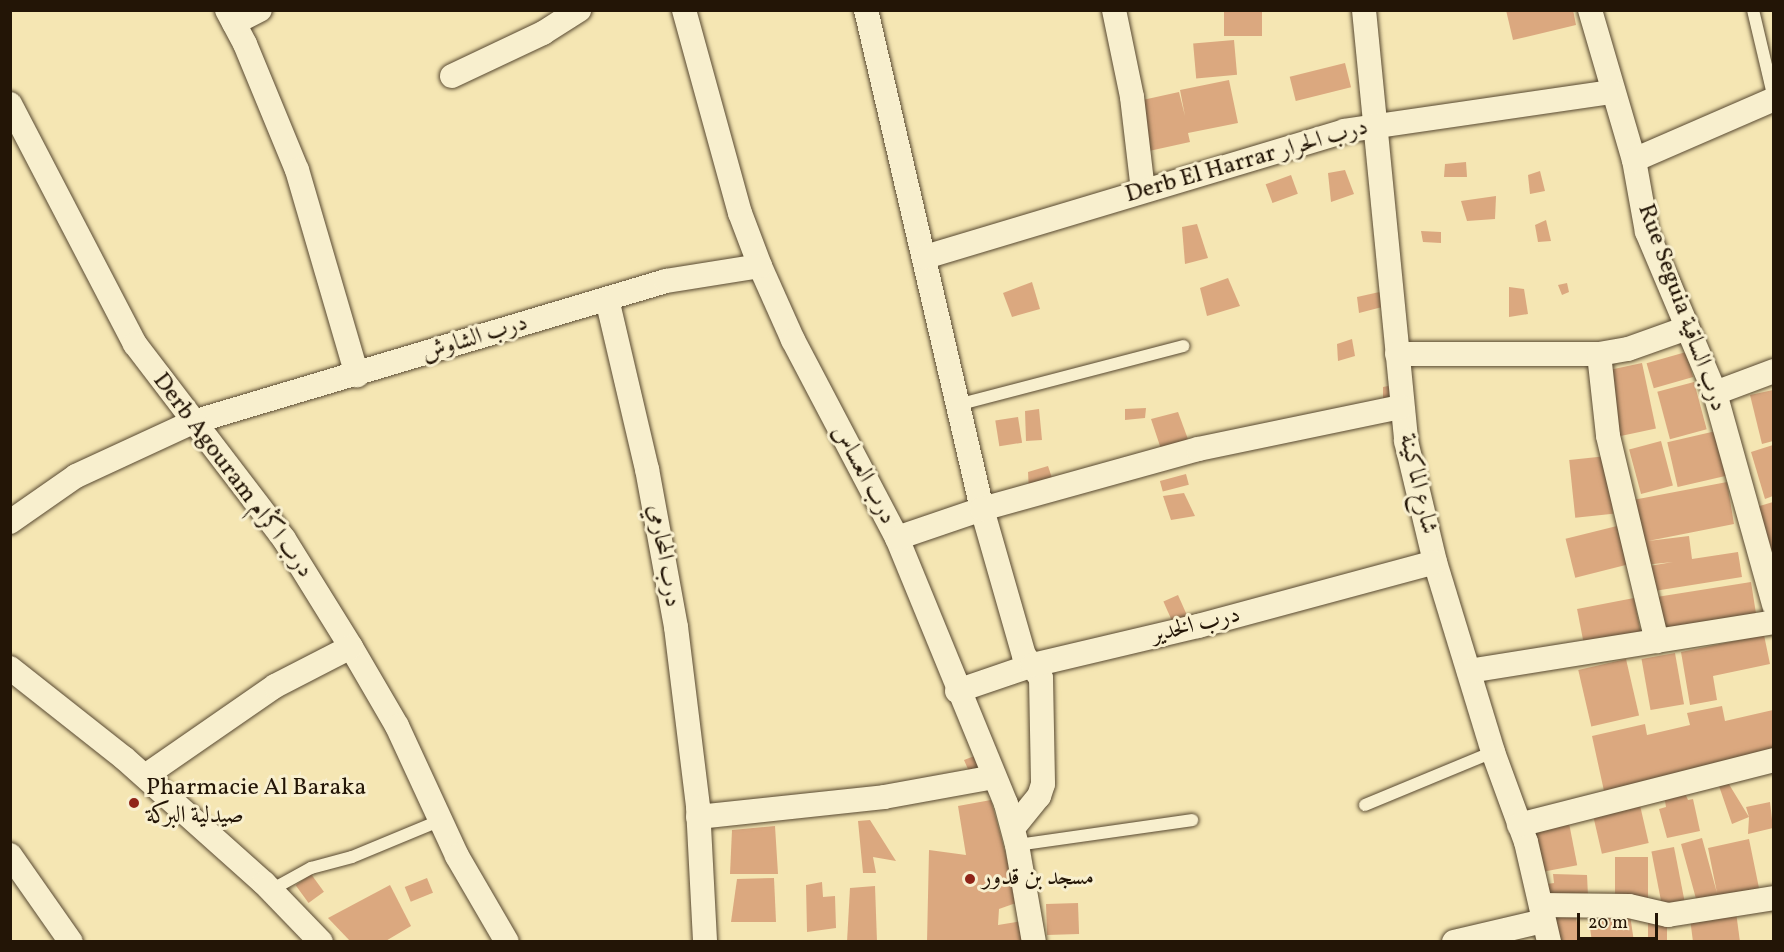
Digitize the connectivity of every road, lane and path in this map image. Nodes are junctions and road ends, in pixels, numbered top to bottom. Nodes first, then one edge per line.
1 (260, 10) edge
2 (684, 10) edge
3 (866, 10) edge
4 (1114, 10) edge
5 (1364, 10) edge
6 (1590, 10) edge
7 (1753, 10) edge
8 (566, 14) edge
9 (230, 17) edge
10 (452, 76) dead end
11 (1612, 92) junction
12 (1773, 99) edge
13 (10, 104) edge
14 (1376, 125) junction
15 (1634, 160) junction
16 (1143, 190) junction
17 (925, 257) junction
18 (760, 266) junction
19 (607, 299) junction
20 (1687, 328) junction
21 (1183, 346) dead end
22 (1397, 354) junction
23 (1599, 354) junction
24 (1773, 371) edge
25 (357, 375) junction
26 (1715, 393) junction
27 (957, 405) junction
28 (1401, 407) junction
29 (193, 422) junction
30 (982, 509) junction
31 (10, 522) edge
32 (897, 538) junction
33 (1435, 562) junction
34 (1773, 605) edge
35 (1773, 622) edge
36 (1657, 641) junction
37 (351, 647) junction
38 (1033, 665) junction
39 (10, 668) edge
40 (1469, 671) junction
41 (957, 691) junction
42 (1494, 752) junction
43 (1773, 760) edge
44 (145, 776) junction
45 (994, 777) junction
46 (1365, 806) dead end
47 (698, 817) junction
48 (1192, 820) dead end
49 (439, 821) junction
50 (1519, 825) junction
51 (1015, 837) junction
52 (10, 855) edge
53 (271, 890) junction
54 (1773, 898) edge
55 (1544, 923) edge
56 (71, 942) edge
57 (321, 942) edge
58 (507, 942) edge
59 (705, 942) edge
60 (1034, 942) edge
61 (1454, 942) edge

1 - 9 street
2 - 18 street, درب العساس
3 - 17 street
4 - 16 street
5 - 14 street, شارع الماكينة
6 - 11 street, Rue Seguia درب الساقية
7 - 12 lane
8 - 10 street
9 - 25 street
11 - 14 street, Derb El Harrar درب الحرار
11 - 15 street, Rue Seguia درب الساقية
12 - 15 street
13 - 29 street, Derb Agouram درب اڭرام
14 - 16 street, Derb El Harrar درب الحرار
14 - 22 street, شارع الماكينة
15 - 20 street, Rue Seguia درب الساقية
16 - 17 street, Derb El Harrar درب الحرار
17 - 27 street
18 - 19 street, درب الشاوش
18 - 32 street, درب العساس
19 - 25 street, درب الشاوش
19 - 47 street, درب المحارمي
20 - 23 street
20 - 26 street, Rue Seguia درب الساقية
21 - 27 lane
22 - 23 street
22 - 28 street, شارع الماكينة
23 - 36 street
24 - 26 street
25 - 29 street, درب الشاوش
26 - 34 street, Rue Seguia درب الساقية
27 - 30 street
28 - 30 street
28 - 33 street, شارع الماكينة
29 - 31 street, درب الشاوش
29 - 37 street, Derb Agouram درب اڭرام
30 - 32 street
30 - 38 street
32 - 41 street, درب العساس
33 - 38 street, درب الخدير
33 - 40 street, شارع الماكينة
35 - 36 street
36 - 40 street
37 - 44 street
37 - 49 street, Derb Agouram درب اڭرام
38 - 41 street, درب الخدير
38 - 51 street
39 - 44 street
40 - 42 street, شارع الماكينة
41 - 45 street, درب العساس
42 - 46 lane
42 - 50 street, شارع الماكينة
43 - 50 street
44 - 53 street
45 - 47 street
45 - 51 street, درب العساس
47 - 59 street, درب المحارمي
48 - 51 lane
49 - 53 lane
49 - 58 street, Derb Agouram درب اڭرام
50 - 55 street, شارع الماكينة
51 - 60 street, درب العساس
52 - 56 street
53 - 57 street
54 - 55 street
55 - 61 street

